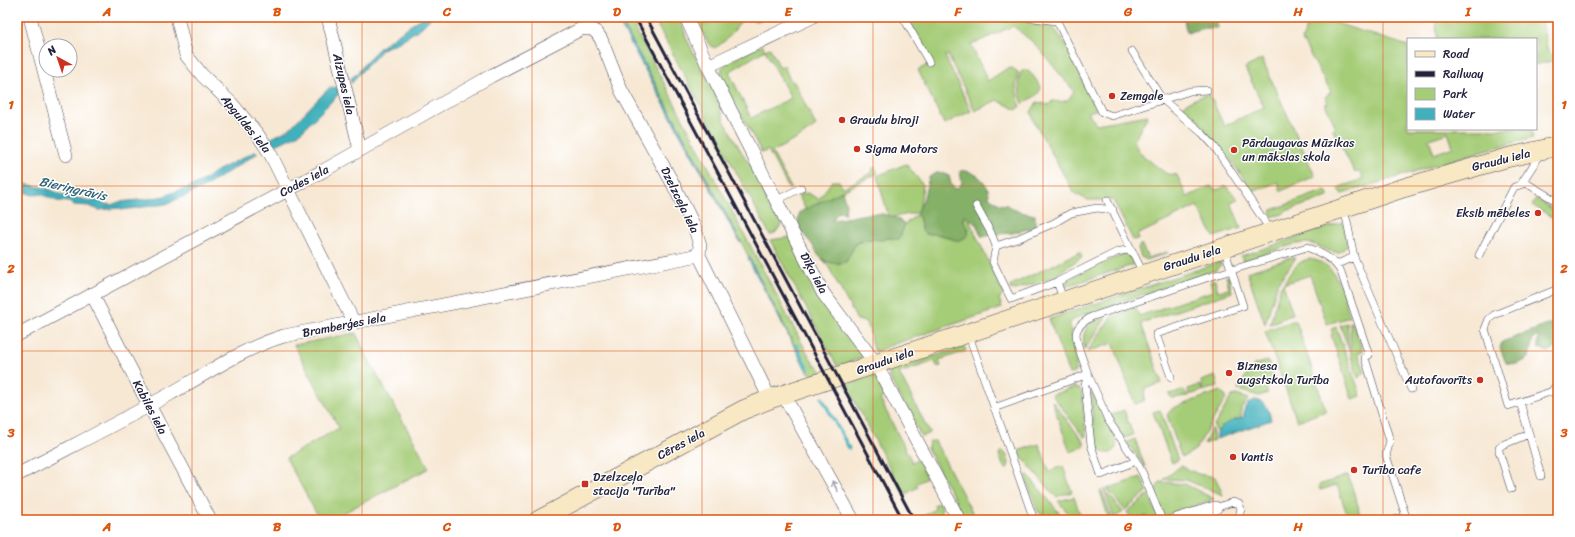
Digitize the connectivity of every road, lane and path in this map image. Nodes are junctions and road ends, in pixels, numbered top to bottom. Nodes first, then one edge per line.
1 (30, 17) edge
2 (177, 17) edge
3 (328, 17) edge
4 (686, 17) edge
5 (812, 17) edge
6 (903, 17) edge
7 (1026, 17) edge
8 (1056, 19) edge
9 (591, 28) joint
10 (1132, 51) dead end
11 (929, 62) dead end
12 (708, 66) junction
13 (1207, 90) dead end
14 (1162, 99) junction
15 (1558, 146) edge
16 (360, 150) junction
17 (1539, 151) junction
18 (66, 154) dead end
19 (1521, 184) junction
20 (801, 188) dead end
21 (288, 190) junction
22 (1107, 200) dead end
23 (775, 201) junction
24 (1558, 202) edge
25 (976, 206) dead end
26 (1343, 208) junction
27 (1113, 210) junction
28 (1272, 232) junction
29 (996, 246) junction
30 (1224, 248) junction
31 (1132, 252) junction
32 (699, 255) junction
33 (1479, 255) dead end
34 (1354, 257) junction
35 (1337, 264) junction
36 (1231, 270) junction
37 (1144, 274) junction
38 (1057, 282) junction
39 (1558, 289) edge
40 (92, 294) junction
41 (1064, 301) junction
42 (354, 323) junction
43 (968, 333) junction
44 (17, 335) edge
45 (876, 364) junction
46 (1088, 374) junction
47 (1171, 377) dead end
48 (829, 380) joint
49 (1411, 390) dead end
50 (1557, 390) edge
51 (776, 397) junction
52 (1520, 402) junction
53 (149, 405) junction
54 (994, 408) junction
55 (1529, 434) junction
56 (1136, 461) junction
57 (17, 476) edge
58 (1541, 476) dead end
59 (1511, 490) dead end
60 (1215, 508) joint
61 (1407, 518) edge
62 (210, 520) edge
63 (538, 520) edge
64 (853, 520) edge
65 (959, 520) edge
66 (1034, 520) edge
67 (1162, 520) edge
68 (1177, 520) edge
69 (1238, 520) edge
70 (1394, 520) edge

1 - 18 street
2 - 21 street, Apguldes iela
3 - 16 street, Aizupes iela
4 - 12 street, Dīķa iela
5 - 12 street
6 - 11 lane
7 - 8 lane
8 - 14 lane
9 - 16 street, Codes iela
9 - 32 street, Dzelzceļa iela
10 - 14 lane
12 - 23 street, Dīķa iela
13 - 14 lane
14 - 28 lane
15 - 17 main road, Graudu iela
16 - 21 street, Codes iela
17 - 19 lane
17 - 26 main road, Graudu iela
19 - 24 lane
19 - 33 lane
20 - 23 lane
21 - 40 street, Codes iela
21 - 42 street, Apguldes iela
22 - 27 lane
23 - 45 street, Dīķa iela
25 - 29 lane
26 - 28 main road, Graudu iela
26 - 34 lane
27 - 29 lane
27 - 31 lane
28 - 30 main road, Graudu iela
29 - 38 lane
30 - 36 lane
30 - 37 main road, Graudu iela
31 - 37 lane
31 - 38 lane
32 - 42 street, Bramberģes iela
32 - 51 street, Dzelzceļa iela
34 - 35 lane
34 - 49 lane
35 - 36 lane
35 - 61 lane
36 - 46 lane
36 - 47 lane
37 - 41 main road, Graudu iela
38 - 41 lane
39 - 52 lane
40 - 44 street, Codes iela
40 - 53 street, Kabiles iela
41 - 43 main road, Graudu iela
42 - 53 street, Bramberģes iela
43 - 45 main road, Graudu iela
43 - 54 lane
45 - 48 main road, Graudu iela
45 - 65 street, Dīķa iela
46 - 54 lane
46 - 56 lane
46 - 56 lane
48 - 51 main road, Cēres iela
50 - 52 lane
51 - 63 main road, Cēres iela
64 -> 51 street, Dzelzceļa iela
52 - 55 lane
53 - 57 street, Bramberģes iela
53 - 62 street, Kabiles iela
54 - 66 lane
55 - 58 lane
55 - 59 lane
56 - 67 lane
60 - 68 street
60 - 69 lane
61 - 70 lane

